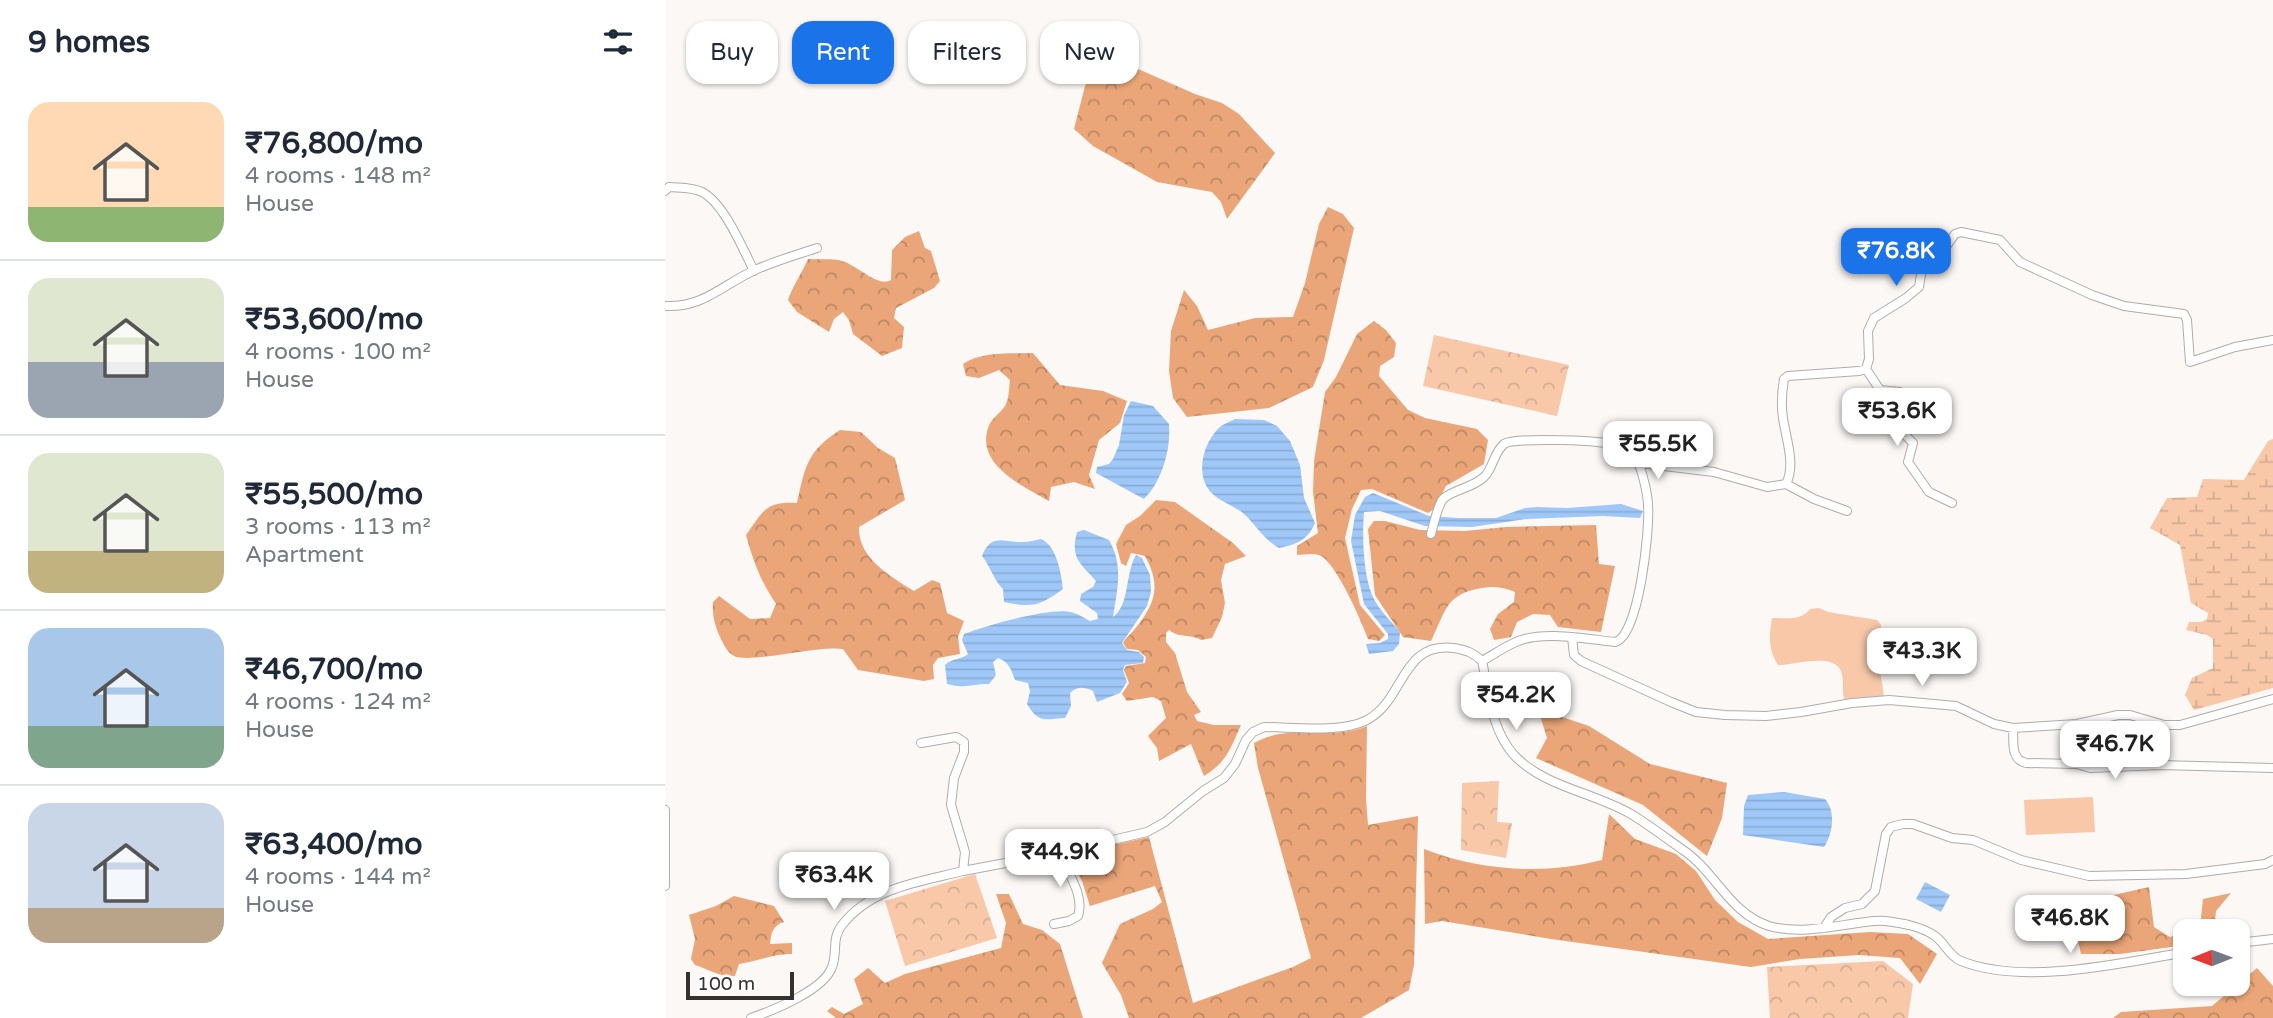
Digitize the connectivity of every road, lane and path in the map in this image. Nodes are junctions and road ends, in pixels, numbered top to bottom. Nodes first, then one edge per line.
1 (665, 191) edge
2 (817, 248) dead end
3 (754, 271) junction
4 (665, 306) edge
5 (2273, 340) edge
6 (1866, 369) junction
7 (1639, 463) junction
8 (1786, 484) junction
9 (1952, 503) dead end
10 (1847, 511) dead end
11 (1431, 534) dead end
12 (1572, 637) junction
13 (1482, 661) junction
14 (2273, 699) edge
15 (2013, 728) junction
16 (921, 743) dead end
17 (2273, 768) edge
18 (665, 810) edge
19 (1059, 853) junction
20 (2273, 860) edge
21 (963, 871) junction
22 (665, 886) edge
23 (1054, 924) dead end
24 (1824, 928) junction
25 (2273, 939) edge
26 (2251, 942) edge
27 (2173, 954) edge
28 (751, 1018) edge

1 - 3 street
2 - 3 street
3 - 4 street
5 - 6 street
6 - 8 street
6 - 9 street
7 - 8 street
7 - 11 street
7 - 12 street
8 - 10 street
12 - 13 street
12 - 15 street
13 - 19 street
13 - 24 street
14 - 15 street
15 - 17 street
16 - 21 street
18 - 22 street
19 - 21 street
19 - 23 street
20 - 24 street
21 - 28 street
24 - 27 street
25 - 26 street

